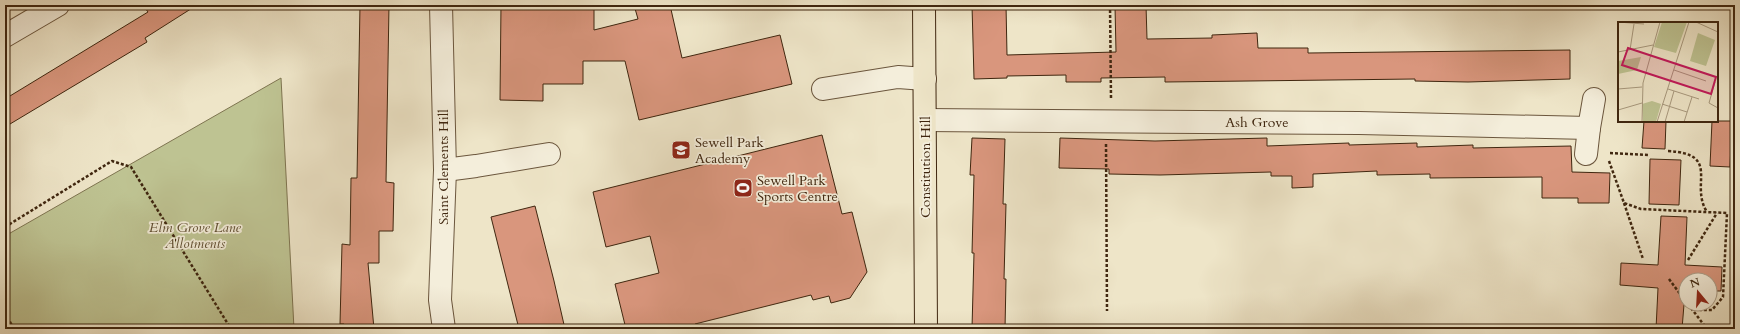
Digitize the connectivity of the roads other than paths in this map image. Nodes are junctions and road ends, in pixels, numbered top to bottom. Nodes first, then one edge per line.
1 (441, 5) edge
2 (924, 5) edge
3 (49, 7) edge
4 (5, 36) edge
5 (925, 79) junction
6 (823, 89) dead end
7 (1594, 99) dead end
8 (925, 120) junction
9 (1589, 128) junction
10 (1594, 151) road end
11 (549, 154) dead end
12 (445, 170) junction
13 (444, 329) edge
14 (926, 329) edge

1 - 12 street, Saint Clements Hill
2 - 5 main road, Constitution Hill
3 - 4 street
5 - 6 street
5 - 8 main road, Constitution Hill
7 - 9 street
8 - 9 street, Ash Grove
8 - 14 main road, Constitution Hill
9 - 10 street
11 - 12 street
12 - 13 street, Saint Clements Hill

